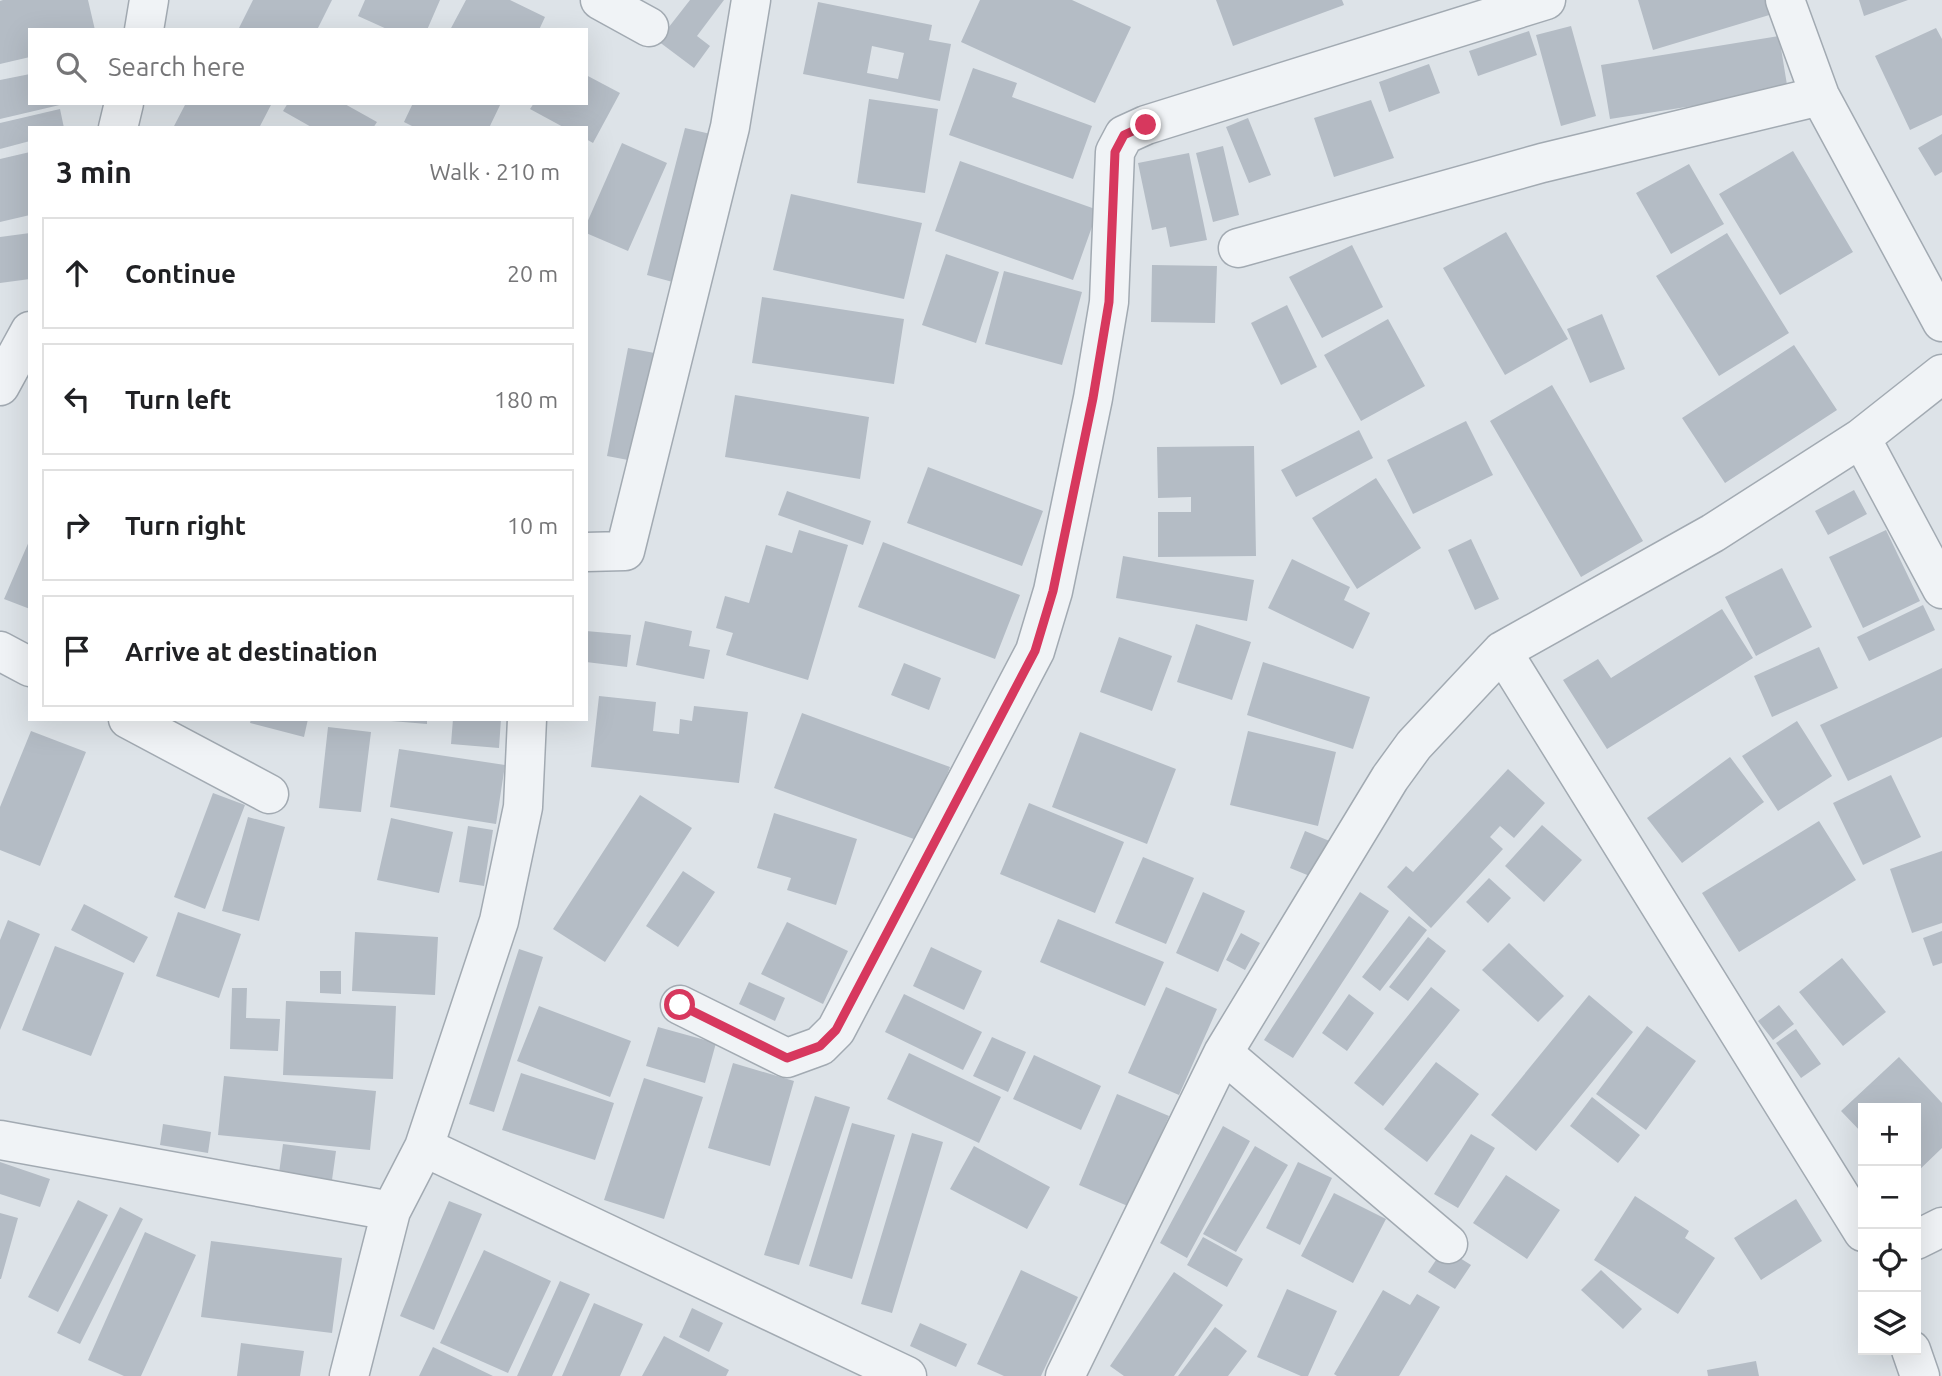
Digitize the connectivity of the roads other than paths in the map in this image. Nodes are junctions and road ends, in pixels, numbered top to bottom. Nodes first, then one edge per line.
1 (149, 0) edge
2 (600, 0) edge
3 (751, 0) edge
4 (1546, 0) edge
5 (1786, 0) edge
6 (649, 27) dead end
7 (144, 28) edge
8 (1820, 96) junction
9 (124, 105) edge
10 (118, 126) edge
11 (1238, 248) dead end
12 (1942, 322) edge
13 (28, 335) edge
14 (1942, 374) edge
15 (0, 386) edge
16 (1861, 438) junction
17 (588, 552) edge
18 (1942, 589) edge
19 (0, 651) edge
20 (1502, 651) junction
21 (28, 666) edge
22 (132, 721) edge
23 (527, 721) edge
24 (269, 794) dead end
25 (680, 1005) dead end
26 (1223, 1053) junction
27 (0, 1140) edge
28 (424, 1147) junction
29 (391, 1211) junction
30 (1942, 1227) edge
31 (1861, 1229) edge
32 (1921, 1238) edge
33 (1448, 1244) dead end
34 (1913, 1355) edge
35 (349, 1376) edge
36 (907, 1376) edge
37 (1065, 1376) edge
38 (1920, 1376) edge

1 - 7 street
2 - 6 street
3 - 17 street
4 - 25 street
5 - 8 street
8 - 11 street
8 - 12 street
9 - 10 street
13 - 15 street
14 - 16 street
16 - 18 street
16 - 20 street
19 - 21 street
20 - 26 street
20 - 31 street
22 - 24 street
23 - 28 street
26 - 33 street
26 - 37 street
27 - 29 street
28 - 29 street
28 - 36 street
29 - 35 street
30 - 32 street
34 - 38 street

